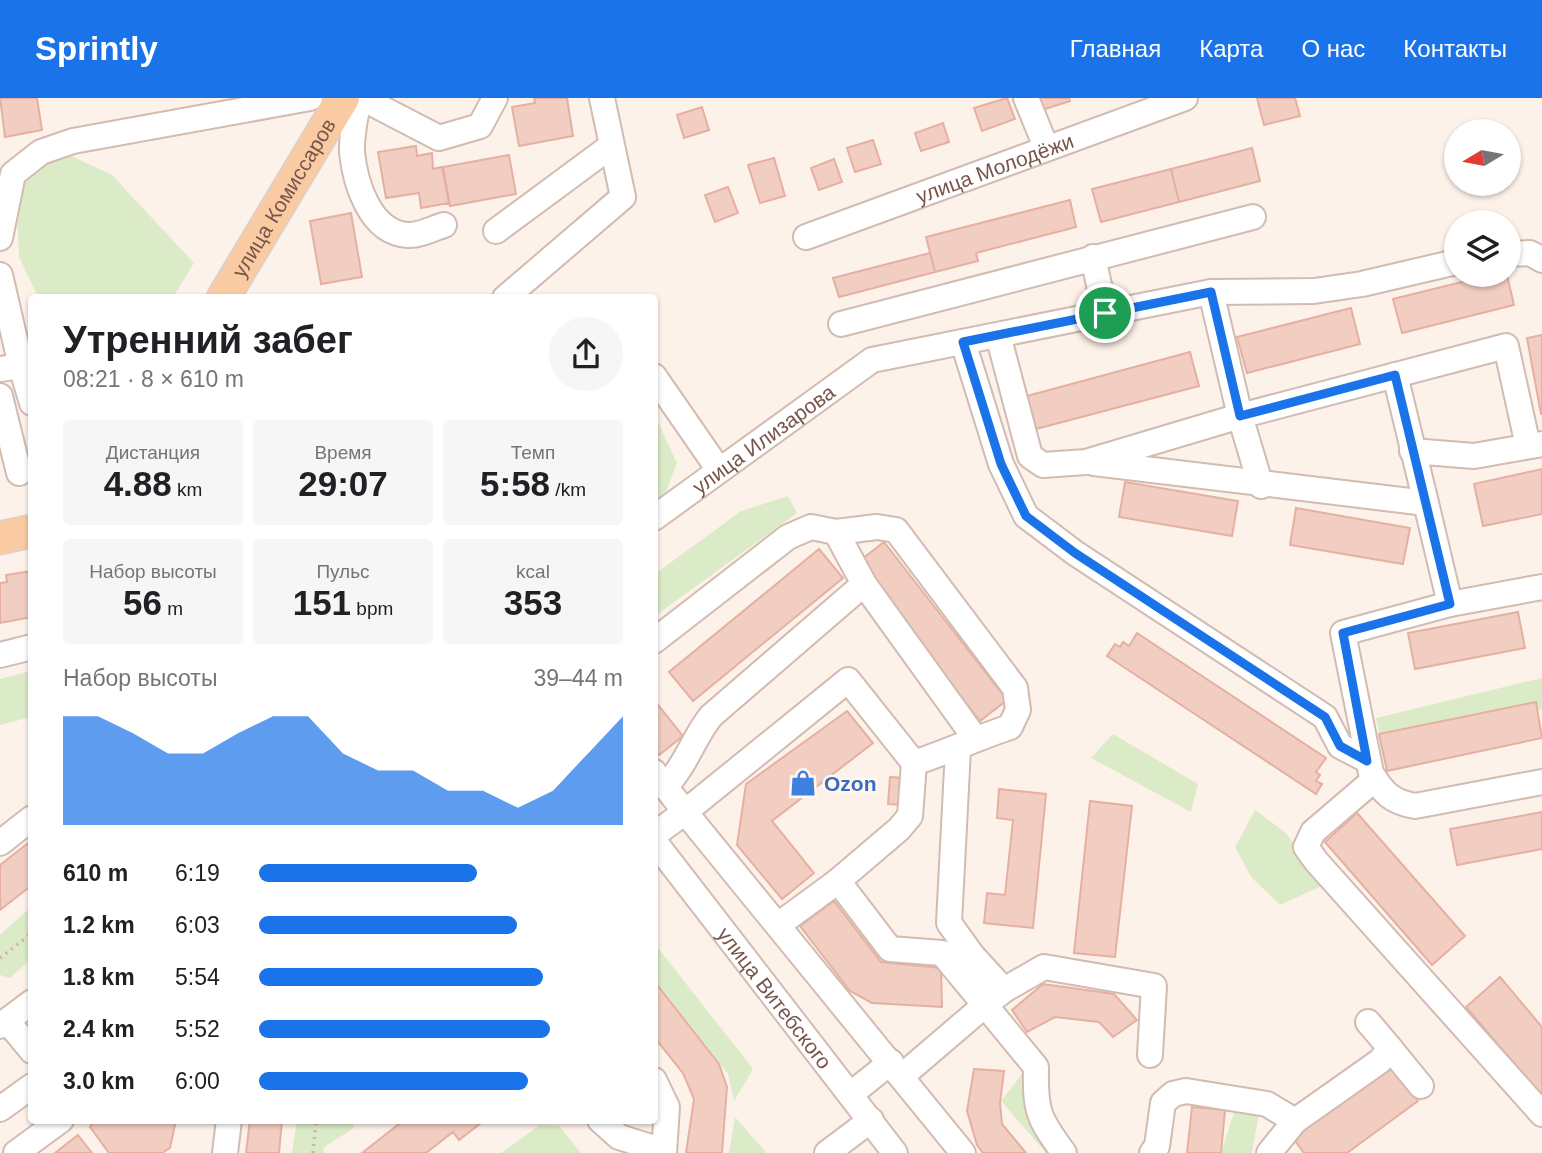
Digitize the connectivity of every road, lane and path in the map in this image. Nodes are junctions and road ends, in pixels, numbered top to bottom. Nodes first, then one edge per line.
1 (310, 98) edge
2 (344, 98) edge
3 (360, 98) edge
4 (495, 98) edge
5 (1026, 98) edge
6 (1185, 98) edge
7 (607, 99) edge
8 (611, 146) junction
9 (1046, 147) junction
10 (1253, 217) dead end
11 (444, 225) dead end
12 (496, 230) dead end
13 (806, 237) dead end
14 (0, 238) edge
15 (251, 249) junction
16 (1521, 253) edge
17 (1093, 257) junction
18 (1542, 260) edge
19 (1444, 265) edge
20 (0, 275) edge
21 (1211, 292) junction
22 (225, 294) edge
23 (246, 294) edge
24 (510, 294) edge
25 (1105, 313) junction
26 (841, 324) dead end
27 (998, 335) junction
28 (963, 342) junction
29 (11, 367) edge
30 (1395, 375) junction
31 (658, 382) edge
32 (0, 396) edge
33 (28, 396) edge
34 (1240, 416) junction
35 (1535, 445) edge
36 (1412, 451) junction
37 (1086, 462) junction
38 (719, 470) junction
39 (17, 473) edge
40 (1261, 486) junction
41 (1426, 503) junction
42 (658, 516) edge
43 (836, 532) junction
44 (864, 584) junction
45 (1542, 587) edge
46 (1450, 604) junction
47 (658, 638) edge
48 (28, 648) edge
49 (0, 655) edge
50 (967, 744) junction
51 (914, 763) junction
52 (1371, 770) junction
53 (660, 779) edge
54 (1542, 782) edge
55 (685, 812) junction
56 (28, 821) edge
57 (658, 832) edge
58 (0, 843) edge
59 (658, 853) edge
60 (664, 870) edge
61 (838, 881) junction
62 (778, 925) junction
63 (28, 936) edge
64 (0, 958) edge
65 (995, 998) junction
66 (28, 1005) edge
67 (1368, 1022) dead end
68 (3, 1024) edge
69 (28, 1047) edge
70 (1390, 1048) junction
71 (1150, 1055) dead end
72 (896, 1069) junction
73 (1421, 1086) dead end
74 (658, 1088) edge
75 (28, 1089) edge
76 (852, 1094) junction
77 (0, 1109) edge
78 (1542, 1114) edge
79 (872, 1120) junction
80 (1295, 1121) junction
81 (56, 1124) edge
82 (229, 1124) edge
83 (316, 1124) edge
84 (604, 1124) edge
85 (1278, 1149) edge
86 (664, 1152) edge
87 (16, 1153) edge
88 (225, 1153) edge
89 (313, 1153) edge
90 (827, 1153) edge
91 (895, 1153) edge
92 (962, 1153) edge
93 (1064, 1153) edge
94 (1152, 1153) edge

1 - 14 street
2 - 15 main road, улица Комиссаров
3 - 4 street
3 - 11 street
5 - 9 street
6 - 9 street, улица Молодёжи
7 - 8 street
8 - 12 street
8 - 24 street
9 - 13 street, улица Молодёжи
10 - 17 street
15 - 22 main road, улица Комиссаров
15 - 23 main road
16 - 18 street
17 - 25 street
17 - 26 street
19 - 21 street
20 - 29 street
21 - 25 street
21 - 34 street
25 - 27 street
27 - 28 street
27 - 37 street
28 - 38 street, улица Илизарова
28 - 52 street
29 - 33 street
30 - 34 street
30 - 35 street
30 - 36 street
31 - 38 street
32 - 39 street
34 - 37 street
34 - 40 street
35 - 36 street
36 - 41 street
37 - 40 street
38 - 42 street, улица Илизарова
40 - 41 street
41 - 46 street
43 - 44 street
43 - 47 street
43 - 50 street
44 - 50 street
44 - 53 street
45 - 46 street
46 - 52 street
48 - 49 street
50 - 51 street
50 - 65 street
51 - 55 street
51 - 61 street
52 - 54 street
52 - 78 street
53 - 55 street
55 - 57 street
55 - 62 street
56 - 58 street
59 - 60 street, улица Витебского
60 - 76 street, улица Витебского
61 - 62 street
61 - 65 street
62 - 72 street
63 - 64 path
65 - 71 street
65 - 72 street
65 - 93 street
66 - 68 street
67 - 70 street
68 - 69 street
70 - 73 street
70 - 80 street
72 - 76 street
72 - 92 street
74 - 86 street
75 - 77 street
76 - 79 street, улица Витебского
79 - 90 street
79 - 91 street, улица Витебского
80 - 85 street
80 - 94 street
81 - 87 street
82 - 88 street
83 - 89 path
84 - 86 street

